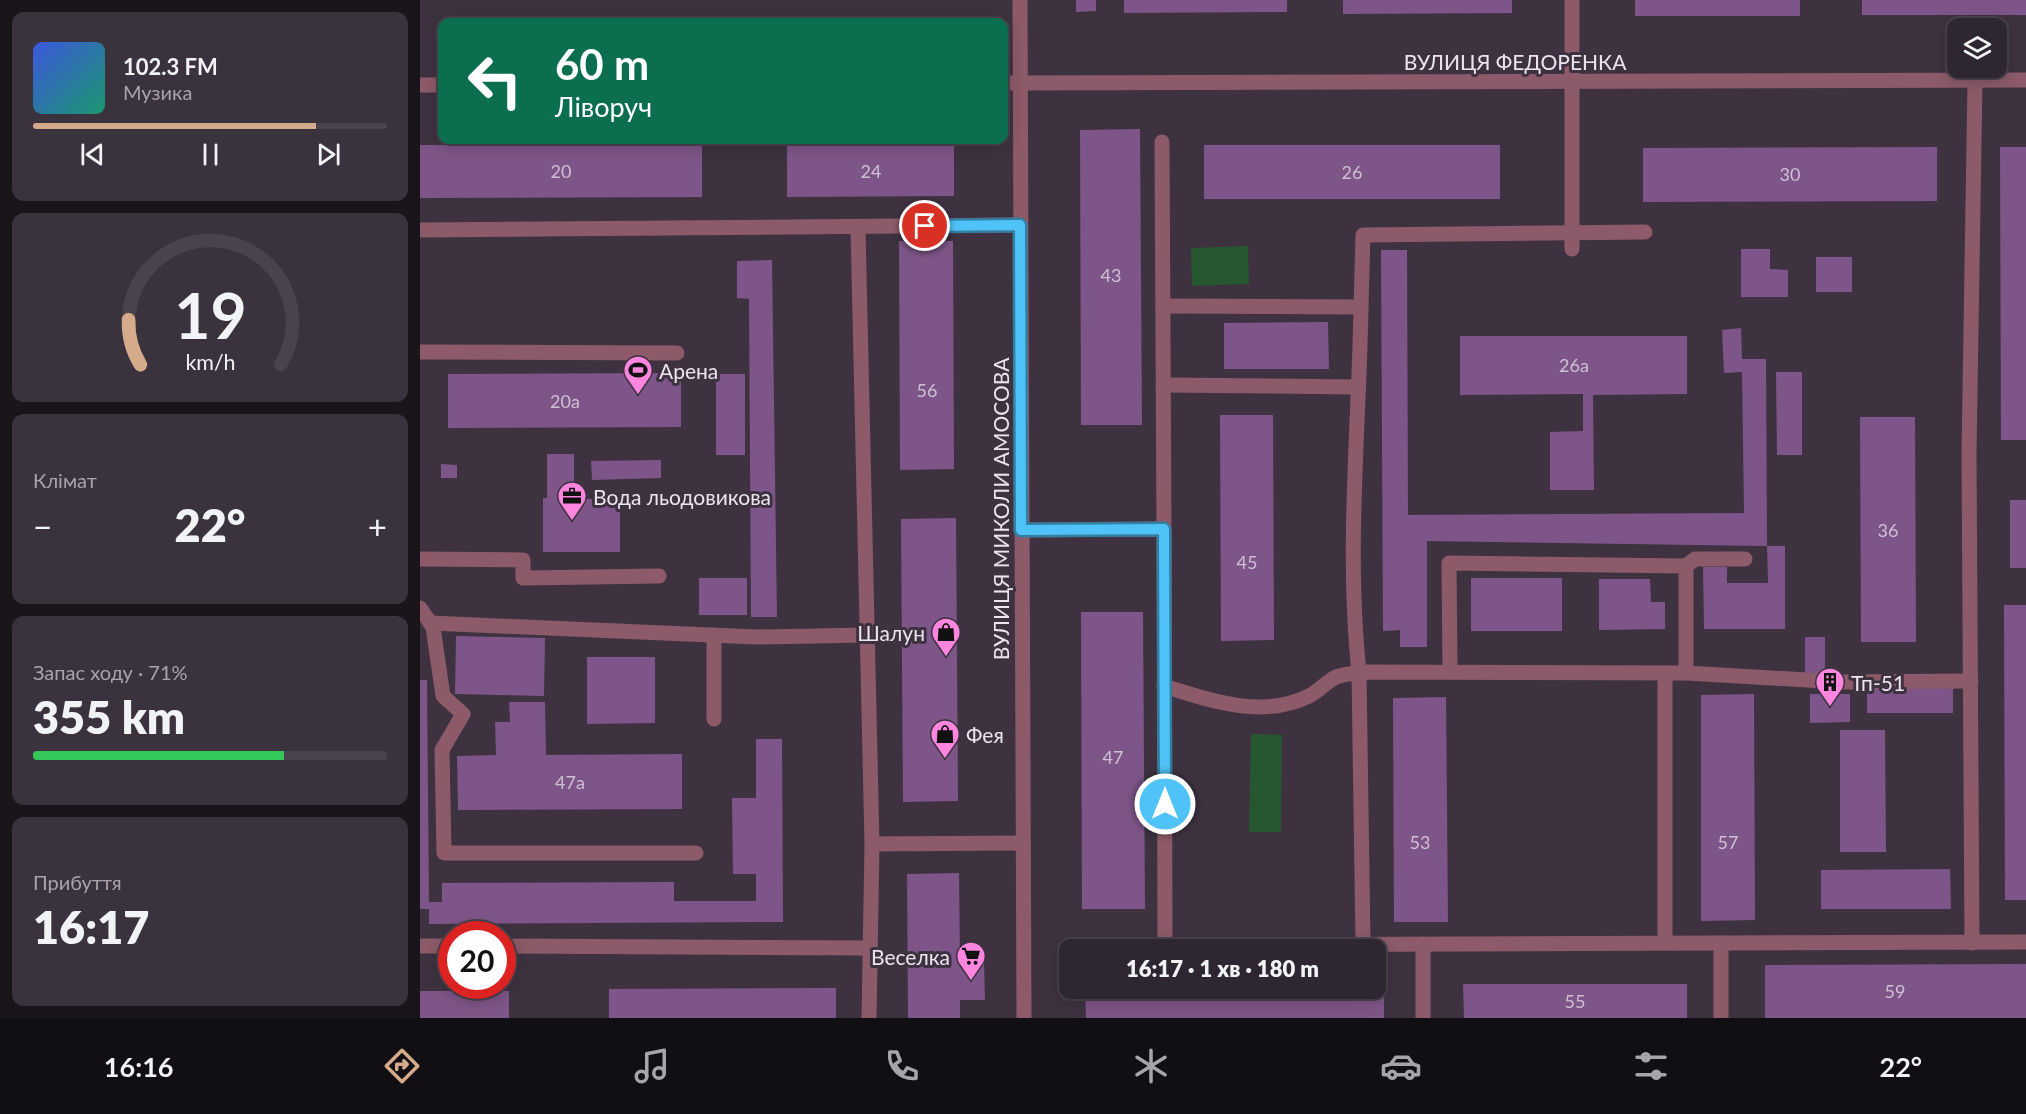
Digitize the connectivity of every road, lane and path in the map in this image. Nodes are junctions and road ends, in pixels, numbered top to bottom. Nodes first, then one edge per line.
1 (1020, 0) edge
2 (1572, 0) edge
3 (1975, 80) junction
4 (2026, 80) edge
5 (1572, 81) junction
6 (1008, 83) edge
7 (1020, 83) junction
8 (420, 85) edge
9 (438, 85) edge
10 (1162, 142) dead end
11 (1020, 225) junction
12 (858, 228) junction
13 (420, 230) edge
14 (1645, 232) dead end
15 (1572, 233) junction
16 (1572, 249) dead end
17 (1163, 306) junction
18 (1361, 307) junction
19 (420, 351) edge
20 (677, 353) dead end
21 (1163, 385) junction
22 (1358, 387) junction
23 (1164, 529) junction
24 (1021, 530) junction
25 (420, 559) edge
26 (1745, 559) dead end
27 (1686, 566) junction
28 (659, 576) dead end
29 (420, 608) edge
30 (430, 623) junction
31 (714, 635) junction
32 (867, 635) junction
33 (1450, 671) junction
34 (1359, 672) junction
35 (1665, 673) junction
36 (1686, 673) junction
37 (1971, 681) junction
38 (1164, 686) junction
39 (714, 719) dead end
40 (1023, 843) junction
41 (872, 844) junction
42 (696, 853) dead end
43 (1166, 939) edge
44 (1363, 939) edge
45 (2026, 942) edge
46 (1665, 943) junction
47 (1721, 943) junction
48 (1972, 943) junction
49 (1386, 944) edge
50 (1423, 944) junction
51 (420, 946) edge
52 (438, 946) edge
53 (516, 946) edge
54 (869, 948) junction
55 (869, 1018) edge
56 (1023, 1018) edge
57 (1423, 1018) edge
58 (1721, 1018) edge

1 - 7 street, ВУЛИЦЯ МИКОЛИ АМОСОВА
2 - 5 street
3 - 4 street, ВУЛИЦЯ ФЕДОРЕНКА
3 - 5 street, ВУЛИЦЯ ФЕДОРЕНКА
3 - 37 street
5 - 7 street, ВУЛИЦЯ ФЕДОРЕНКА
5 - 15 street
6 - 7 street, ВУЛИЦЯ ФЕДОРЕНКА
7 - 11 street, ВУЛИЦЯ МИКОЛИ АМОСОВА
8 - 9 street
10 - 17 street
11 - 12 street
11 - 24 street, ВУЛИЦЯ МИКОЛИ АМОСОВА
12 - 13 street
12 - 32 street
14 - 15 street
15 - 16 street
15 - 18 street
17 - 18 street
17 - 21 street
18 - 22 street
19 - 20 street
21 - 22 street
21 - 23 street
22 - 34 street
23 - 24 street
23 - 38 street
24 - 40 street, ВУЛИЦЯ МИКОЛИ АМОСОВА
25 - 28 street
26 - 27 street
27 - 33 street
27 - 36 street
29 - 30 street
30 - 31 street
30 - 42 street
31 - 32 street
31 - 39 street
32 - 41 street
33 - 34 street
33 - 35 street
34 - 38 street
34 - 44 street
35 - 36 street
35 - 46 street
36 - 37 street
37 - 48 street
38 - 43 street
40 - 41 street
40 - 56 street, ВУЛИЦЯ МИКОЛИ АМОСОВА
41 - 54 street
45 - 48 street
46 - 47 street
46 - 50 street
47 - 48 street
47 - 58 street
49 - 50 street
50 - 57 street
51 - 52 street
53 - 54 street
54 - 55 street

